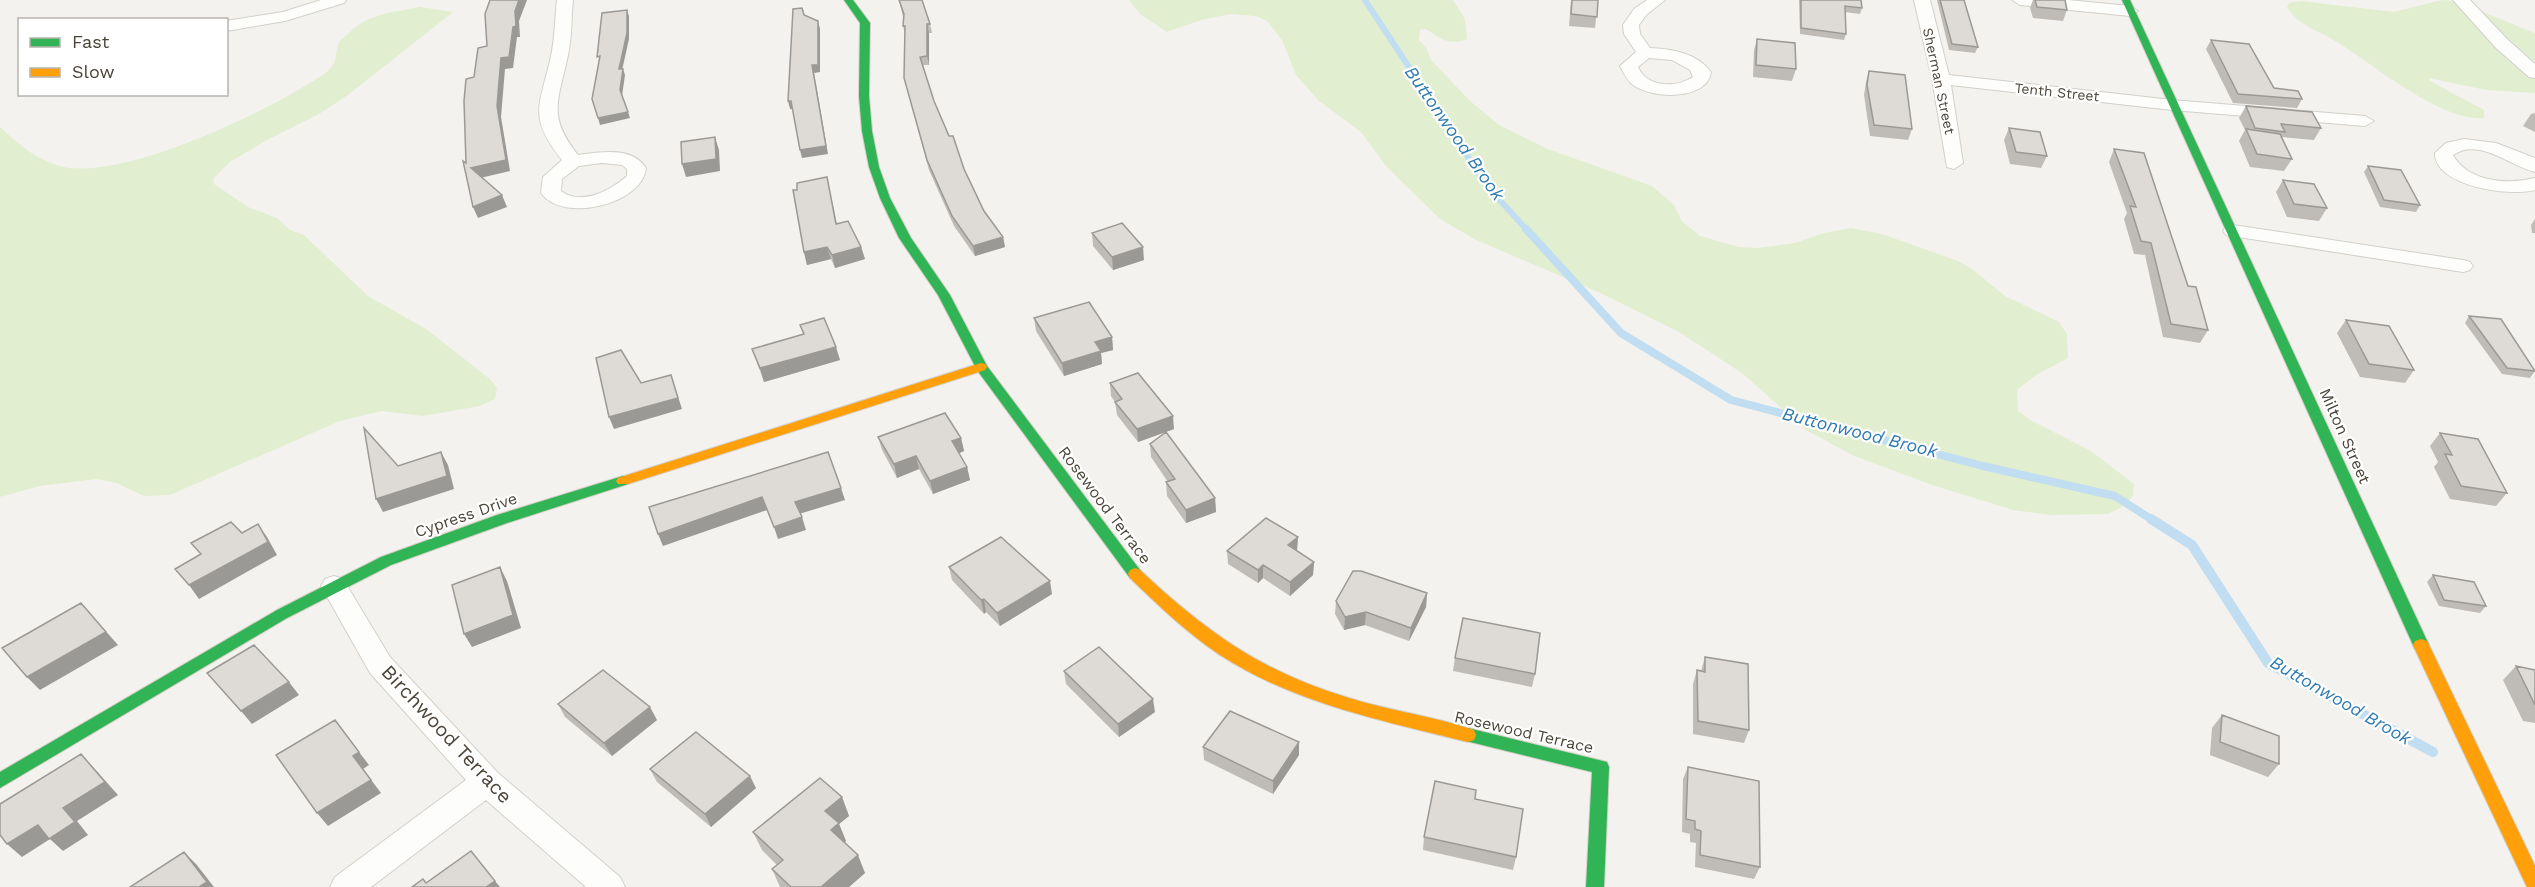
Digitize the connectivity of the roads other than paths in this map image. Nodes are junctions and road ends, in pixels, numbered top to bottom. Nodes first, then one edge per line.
1 (338, 0) edge
2 (565, 0) edge
3 (848, 0) edge
4 (1657, 0) edge
5 (1922, 0) edge
6 (2020, 0) edge
7 (2461, 0) edge
8 (2128, 5) edge
9 (228, 26) edge
10 (1645, 52) dead end
11 (2535, 73) edge
12 (1941, 79) junction
13 (2172, 105) junction
14 (2365, 121) dead end
15 (573, 161) dead end
16 (1954, 163) dead end
17 (2535, 166) edge
18 (2535, 184) edge
19 (2232, 231) junction
20 (2463, 266) dead end
21 (981, 367) junction
22 (334, 586) junction
23 (0, 781) edge
24 (487, 782) junction
25 (2535, 885) edge
26 (346, 887) edge
27 (609, 887) edge
28 (1595, 887) edge

1 - 9 street
2 - 15 street
3 - 21 street, Rosewood Terrace
4 - 10 street
5 - 12 street, Sherman Street
6 - 8 street
7 - 11 street
8 - 13 street, Milton Street
12 - 13 street, Tenth Street
12 - 16 street, Sherman Street
13 - 14 street, Tenth Street
13 - 19 street, Milton Street
17 - 18 street
19 - 20 street
19 - 25 street, Milton Street
21 - 22 street, Cypress Drive
21 - 28 street, Rosewood Terrace
22 - 23 street, Cypress Drive
22 - 24 street, Birchwood Terrace
24 - 26 street
24 - 27 street, Birchwood Terrace

